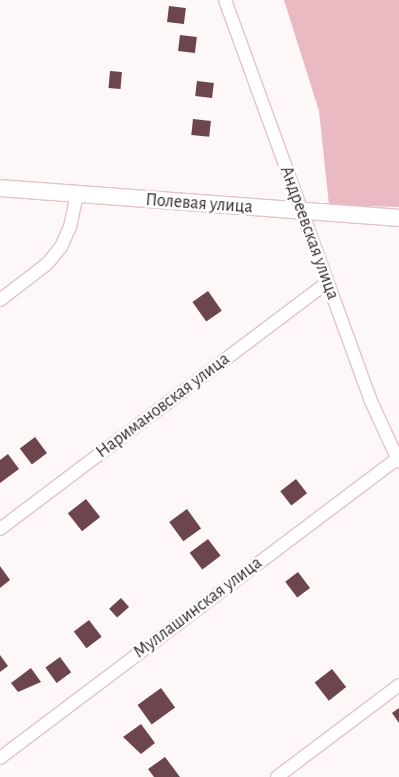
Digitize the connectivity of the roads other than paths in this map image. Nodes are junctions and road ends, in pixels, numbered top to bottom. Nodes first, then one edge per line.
1 (225, 0) edge
2 (0, 188) edge
3 (77, 194) junction
4 (302, 212) junction
5 (399, 218) edge
6 (326, 283) junction
7 (0, 300) edge
8 (398, 461) edge
9 (0, 529) edge
10 (399, 685) edge
11 (0, 758) edge
12 (277, 777) edge

1 - 4 street, Андреевская улица
2 - 3 street, Полевая улица
3 - 4 street, Полевая улица
3 - 7 street
4 - 5 street, Полевая улица
4 - 6 street, Андреевская улица
6 - 8 street, Андреевская улица
6 - 9 street, Наримановская улица
8 - 11 street, Муллашинская улица
10 - 12 street

